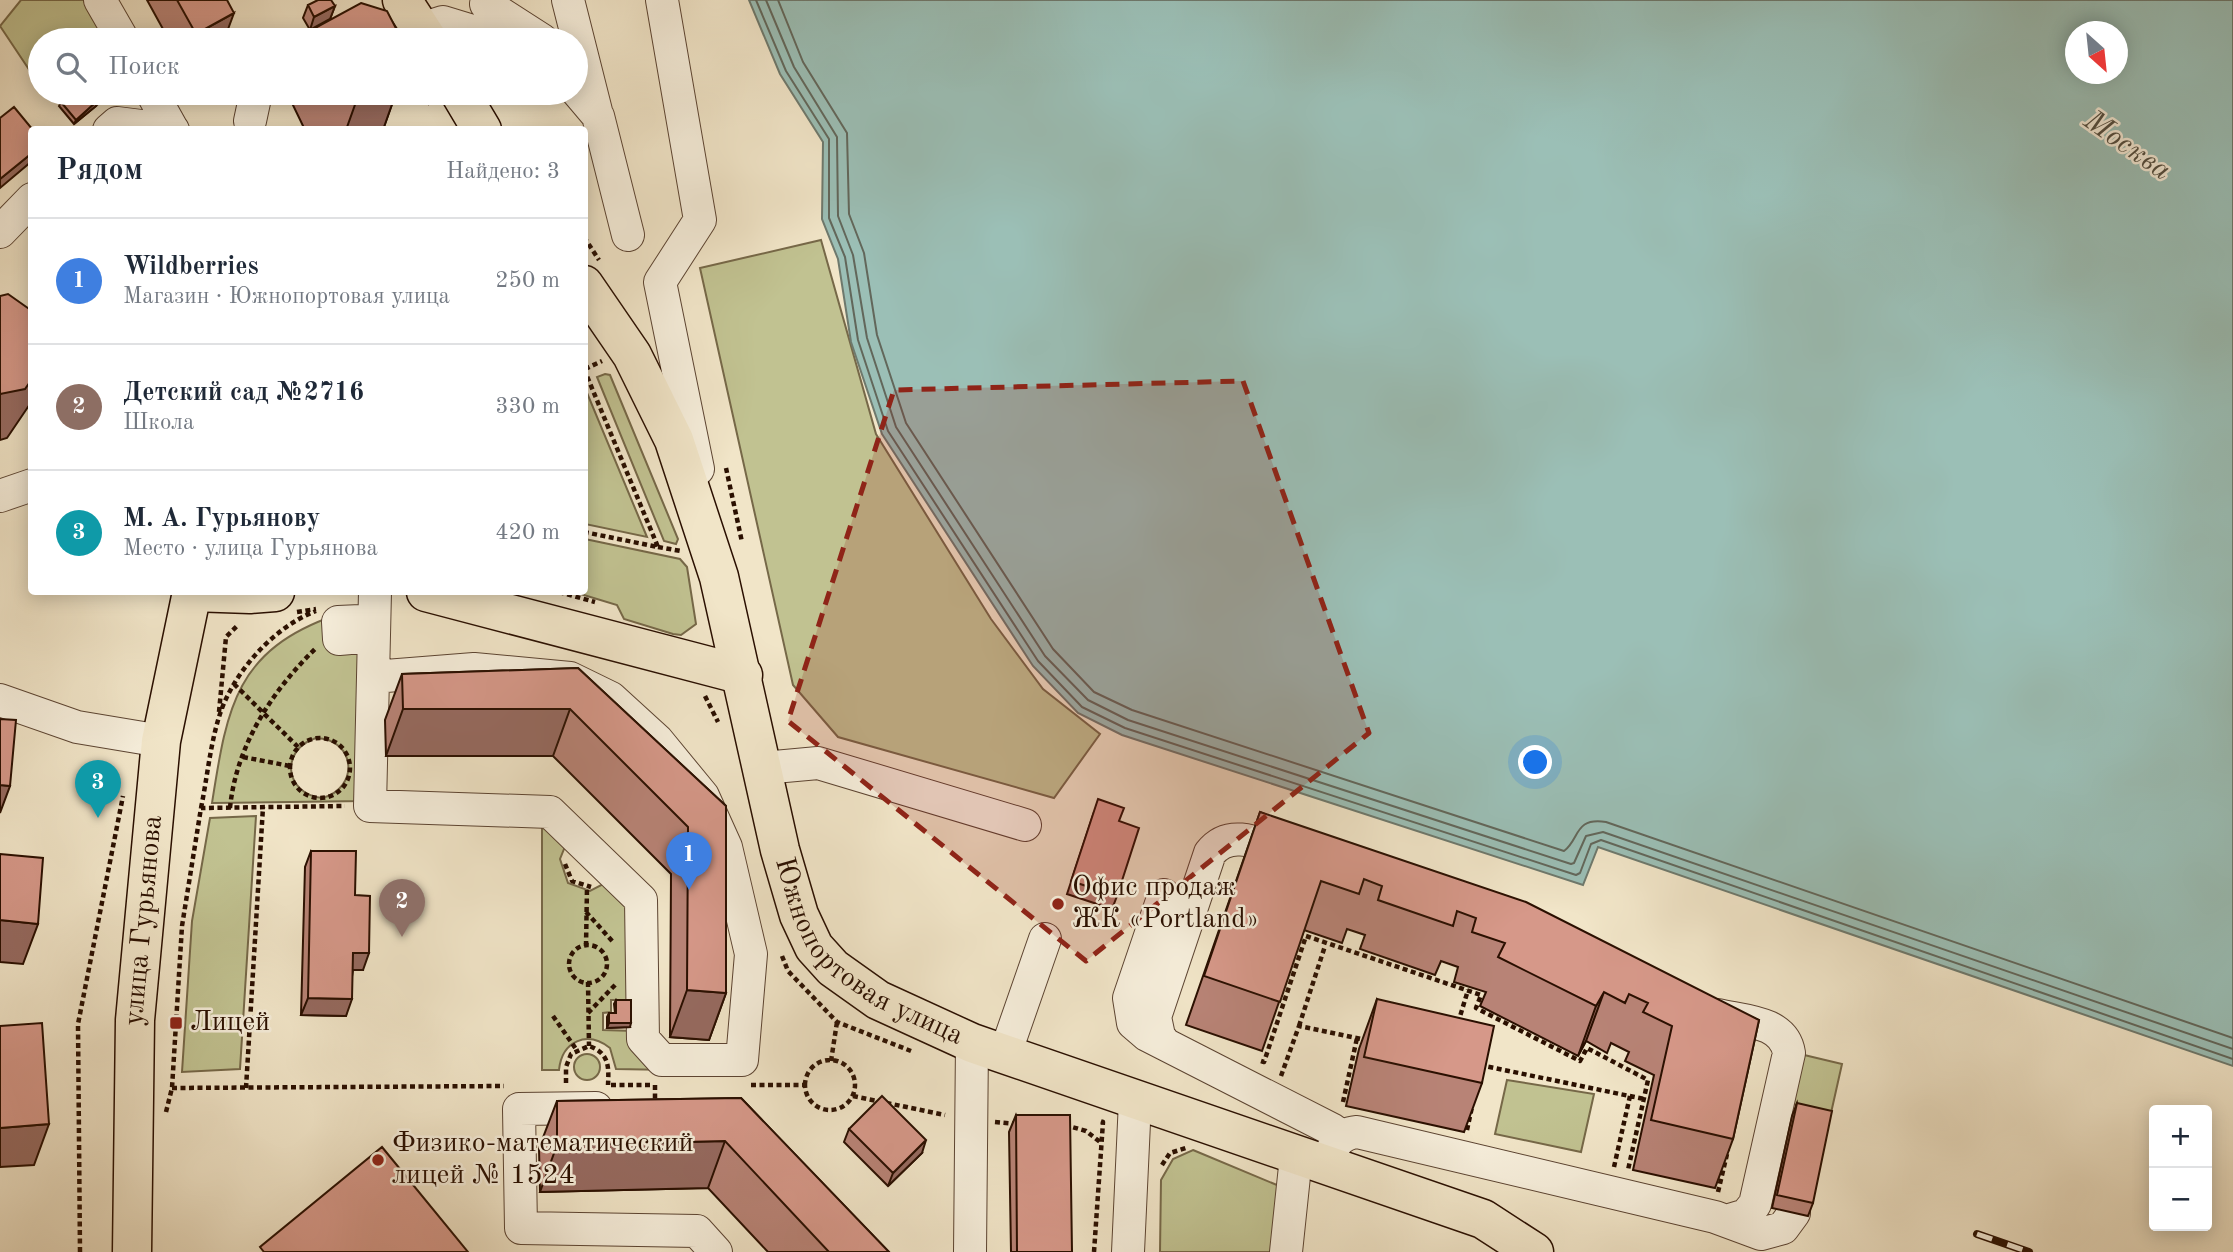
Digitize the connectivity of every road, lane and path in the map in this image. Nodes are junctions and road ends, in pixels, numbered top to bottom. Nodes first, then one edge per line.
1 (100, 0) edge
2 (489, 0) edge
3 (568, 0) edge
4 (662, 0) edge
5 (417, 23) edge
6 (115, 28) edge
7 (463, 28) edge
8 (523, 28) edge
9 (572, 28) edge
10 (588, 94) edge
11 (159, 105) edge
12 (467, 105) edge
13 (114, 126) edge
14 (150, 126) edge
15 (171, 126) edge
16 (480, 126) edge
17 (28, 203) edge
18 (0, 232) edge
19 (628, 235) dead end
20 (588, 291) edge
21 (608, 358) dead end
22 (588, 368) edge
23 (588, 376) edge
24 (725, 463) dead end
25 (28, 486) edge
26 (0, 496) edge
27 (588, 533) edge
28 (742, 545) dead end
29 (658, 547) junction
30 (686, 552) dead end
31 (719, 577) junction
32 (191, 595) edge
33 (254, 595) edge
34 (375, 595) edge
35 (437, 595) edge
36 (570, 595) edge
37 (281, 602) edge
38 (598, 603) dead end
39 (247, 619) dead end
40 (339, 639) dead end
41 (743, 676) junction
42 (373, 677) junction
43 (234, 684) junction
44 (0, 700) edge
45 (262, 712) junction
46 (219, 717) junction
47 (161, 741) junction
48 (298, 747) junction
49 (242, 757) junction
50 (290, 766) junction
51 (763, 768) junction
52 (124, 793) dead end
53 (370, 806) junction
54 (262, 807) junction
55 (201, 808) junction
56 (230, 808) junction
57 (1026, 825) dead end
58 (1319, 865) edge
59 (587, 888) dead end
60 (1164, 895) dead end
61 (586, 912) junction
62 (1045, 939) dead end
63 (586, 946) junction
64 (1325, 946) edge
65 (619, 948) dead end
66 (626, 975) dead end
67 (588, 982) junction
68 (1468, 990) junction
69 (1692, 1009) edge
70 (588, 1013) junction
71 (553, 1016) dead end
72 (1445, 1020) edge
73 (837, 1022) dead end
74 (1457, 1024) junction
75 (1299, 1026) junction
76 (1454, 1035) edge
77 (1357, 1038) junction
78 (1370, 1041) edge
79 (1165, 1044) junction
80 (589, 1046) junction
81 (576, 1049) junction
82 (989, 1049) junction
83 (1251, 1057) edge
84 (831, 1061) junction
85 (1470, 1062) edge
86 (1481, 1065) junction
87 (1478, 1078) edge
88 (598, 1085) dead end
89 (608, 1085) junction
90 (737, 1085) dead end
91 (511, 1086) dead end
92 (552, 1086) dead end
93 (566, 1086) junction
94 (577, 1086) dead end
95 (806, 1086) junction
96 (172, 1088) junction
97 (246, 1088) junction
98 (659, 1092) joint
99 (1630, 1096) junction
100 (1273, 1099) junction
101 (1644, 1099) junction
102 (1135, 1101) junction
103 (1343, 1102) dead end
104 (1473, 1104) edge
105 (164, 1116) dead end
106 (1467, 1130) edge
107 (1729, 1146) edge
108 (1320, 1154) junction
109 (1098, 1159) dead end
110 (1618, 1183) junction
111 (1705, 1191) edge
112 (1794, 1213) edge
113 (1726, 1221) junction
114 (80, 1252) edge
115 (132, 1252) edge
116 (716, 1252) edge
117 (970, 1252) edge
118 (1094, 1252) edge
119 (1128, 1252) edge
120 (1286, 1252) edge
121 (1534, 1252) edge

1 - 6 street
2 - 8 street
3 - 9 street
4 - 31 street
5 - 7 street
10 - 19 street
11 - 15 street
12 - 16 main road
13 - 14 street
17 - 18 street
20 - 31 main road, Южнопортовая улица
21 - 22 path
23 - 29 path
24 - 28 path
25 - 26 street
27 - 29 path
29 - 30 path
31 - 41 main road, Южнопортовая улица
32 - 47 main road, улица Гурьянова
33 - 37 main road
34 - 42 street
35 - 41 main road
36 - 38 path
37 - 43 path
39 - 46 path
40 - 45 path
41 - 51 main road, Южнопортовая улица
42 - 53 street
42 - 53 street
43 - 45 path
43 - 46 path
44 - 47 street
45 - 48 path
45 - 49 path
46 - 55 path
47 - 115 main road, улица Гурьянова
48 - 50 path
48 - 50 path
49 - 50 path
49 - 56 path
51 - 57 street
51 - 82 main road, Южнопортовая улица
52 - 114 path
53 - 54 path
54 - 56 path
54 - 97 path
55 - 56 path
55 - 96 path
58 - 79 street
59 - 61 path
60 - 79 street
61 - 63 path
61 - 65 path
62 - 82 street
63 - 67 path
63 - 67 path
64 - 75 path
66 - 70 path
67 - 70 path
68 - 74 path
68 - 83 path
68 - 101 path
69 - 113 street
70 - 80 path
71 - 81 path
72 - 74 path
73 - 84 path
74 - 76 path
75 - 77 path
75 - 100 path
77 - 78 path
77 - 103 path
79 - 100 street
80 - 81 path
80 - 89 path
81 - 93 path
82 - 102 main road, Южнопортовая улица
82 - 117 street
84 - 95 path
84 - 95 path
85 - 86 path
86 - 87 path
86 - 99 path
88 - 89 path
89 - 98 path
90 - 95 path
91 - 97 path
92 - 93 path
93 - 94 path
96 - 97 path
96 - 105 path
98 - 116 street
99 - 101 path
99 - 110 path
100 - 108 street
101 - 110 path
102 - 108 main road, Южнопортовая улица
102 - 119 street
104 - 106 path
107 - 111 path
108 - 110 street
108 - 120 street
108 - 121 main road, Южнопортовая улица
109 - 118 path
110 - 113 street
112 - 113 street

